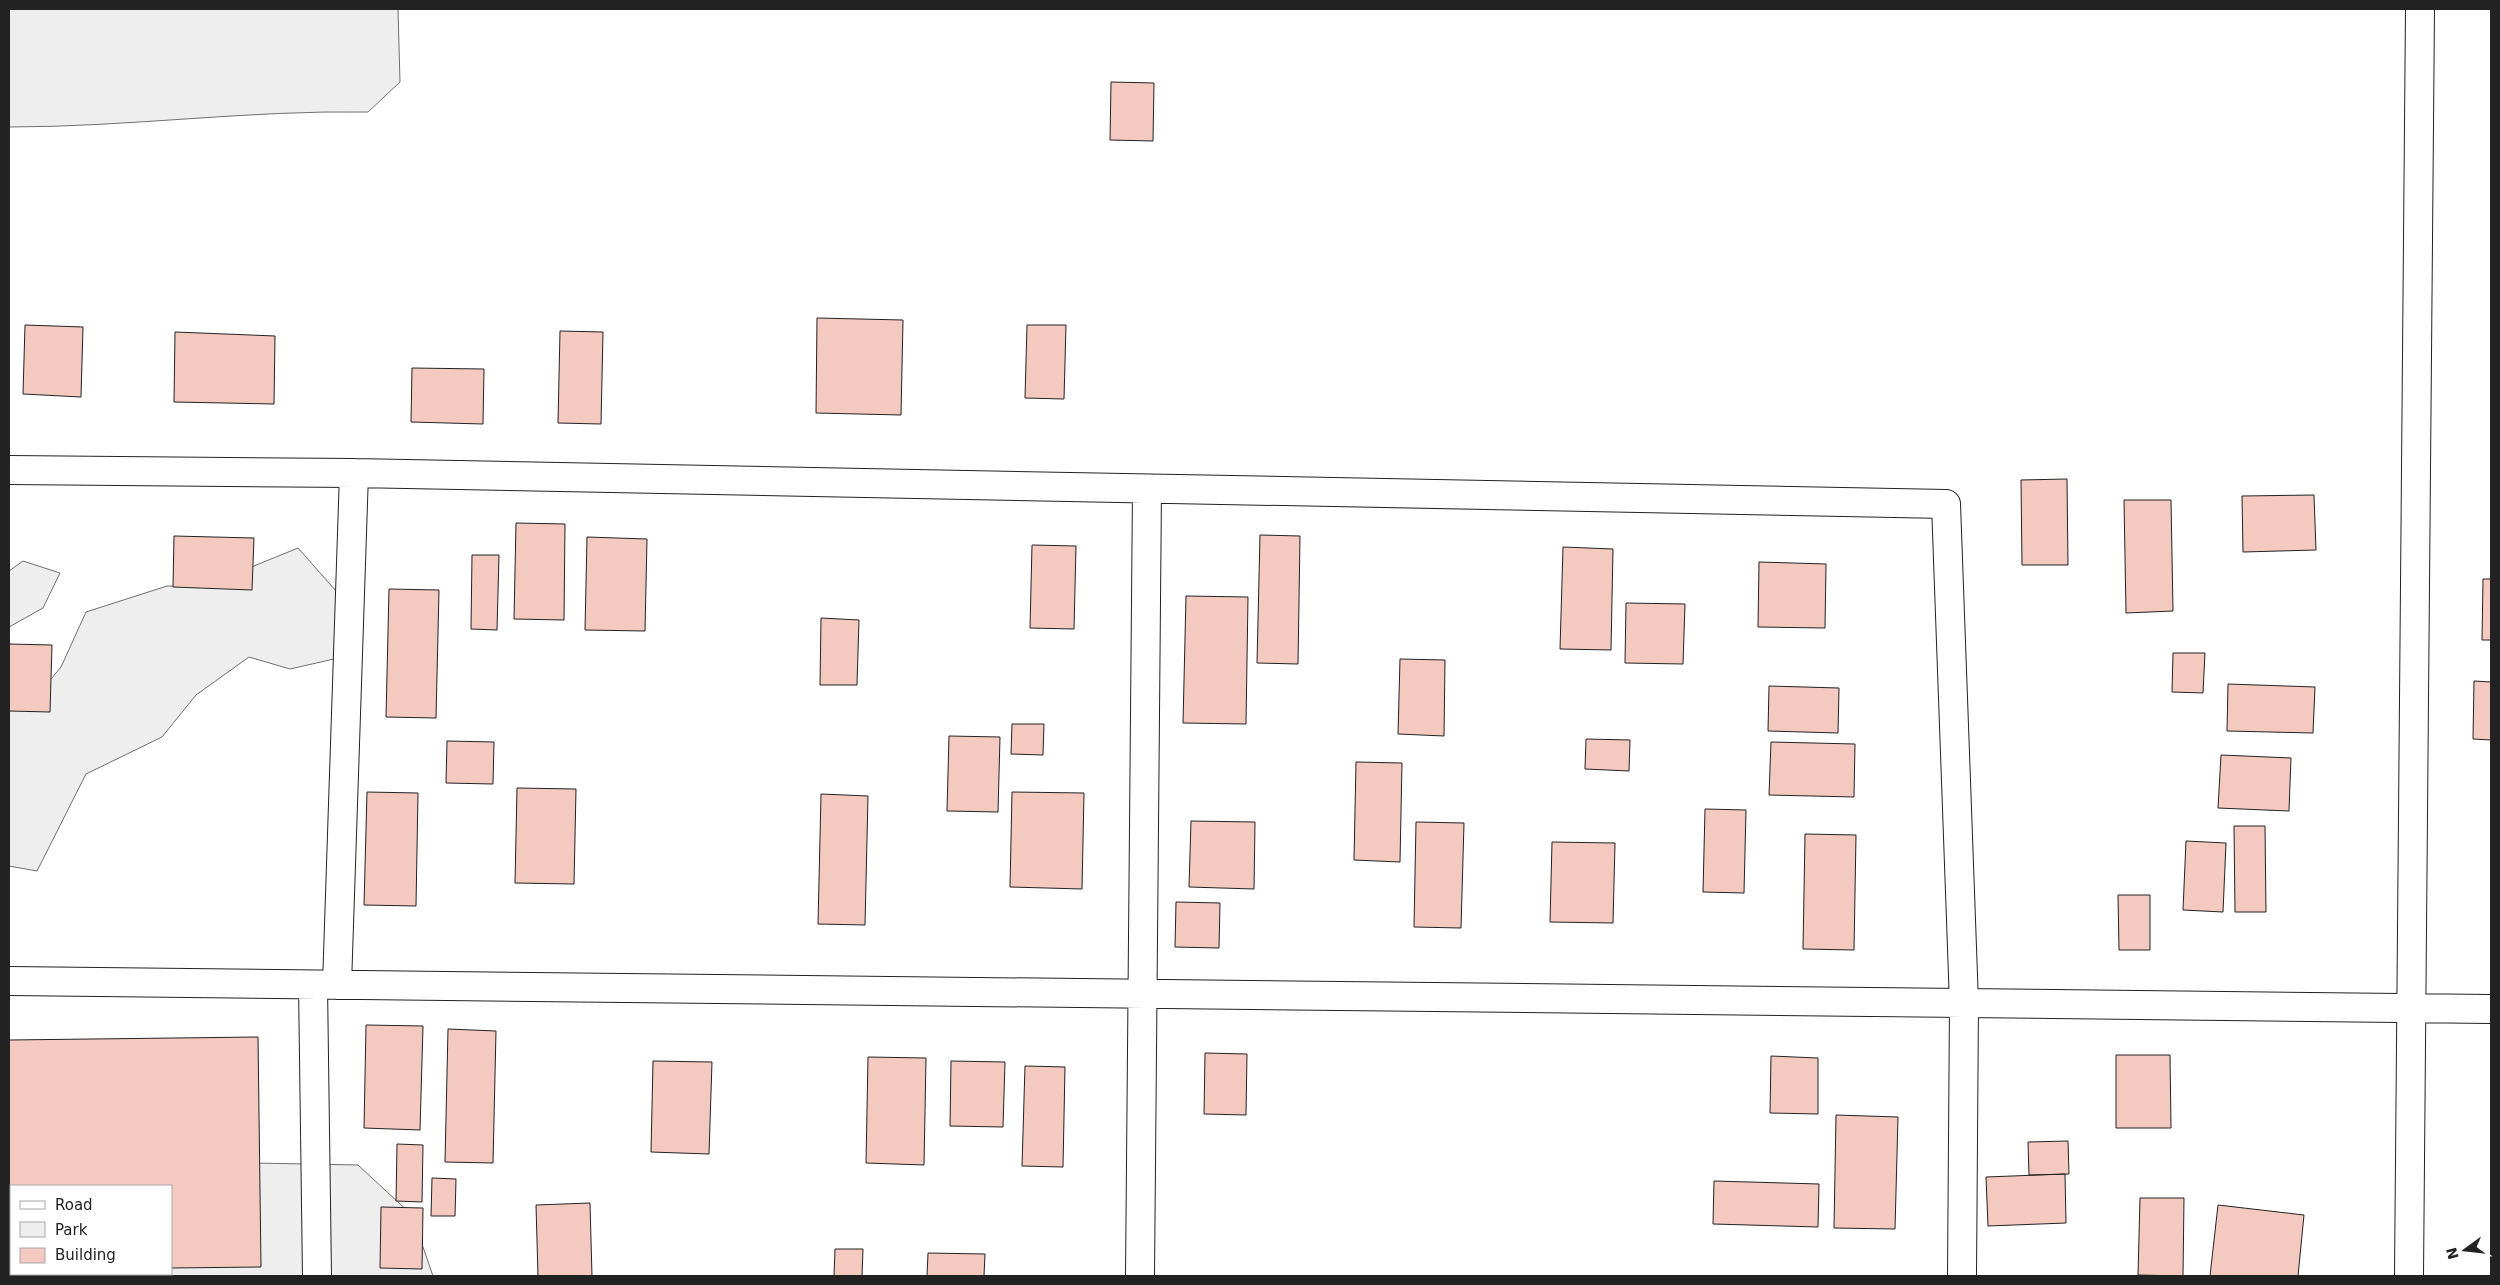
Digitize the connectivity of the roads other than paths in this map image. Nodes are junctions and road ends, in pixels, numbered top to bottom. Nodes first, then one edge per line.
1 (2420, 9) edge
2 (9, 470) edge
3 (354, 473) junction
4 (1147, 489) junction
5 (9, 981) edge
6 (325, 985) junction
7 (1142, 994) junction
8 (1964, 1003) junction
9 (2412, 1008) junction
10 (2491, 1009) edge
11 (317, 1276) edge
12 (1140, 1276) edge
13 (1962, 1276) edge
14 (2409, 1276) edge

1 - 9 street
2 - 3 street
3 - 4 street
3 - 6 street
4 - 7 street
4 - 8 street
5 - 6 street
6 - 7 street
6 - 11 street
7 - 8 street
7 - 12 street
8 - 9 street
8 - 13 street
9 - 10 street
9 - 14 street

